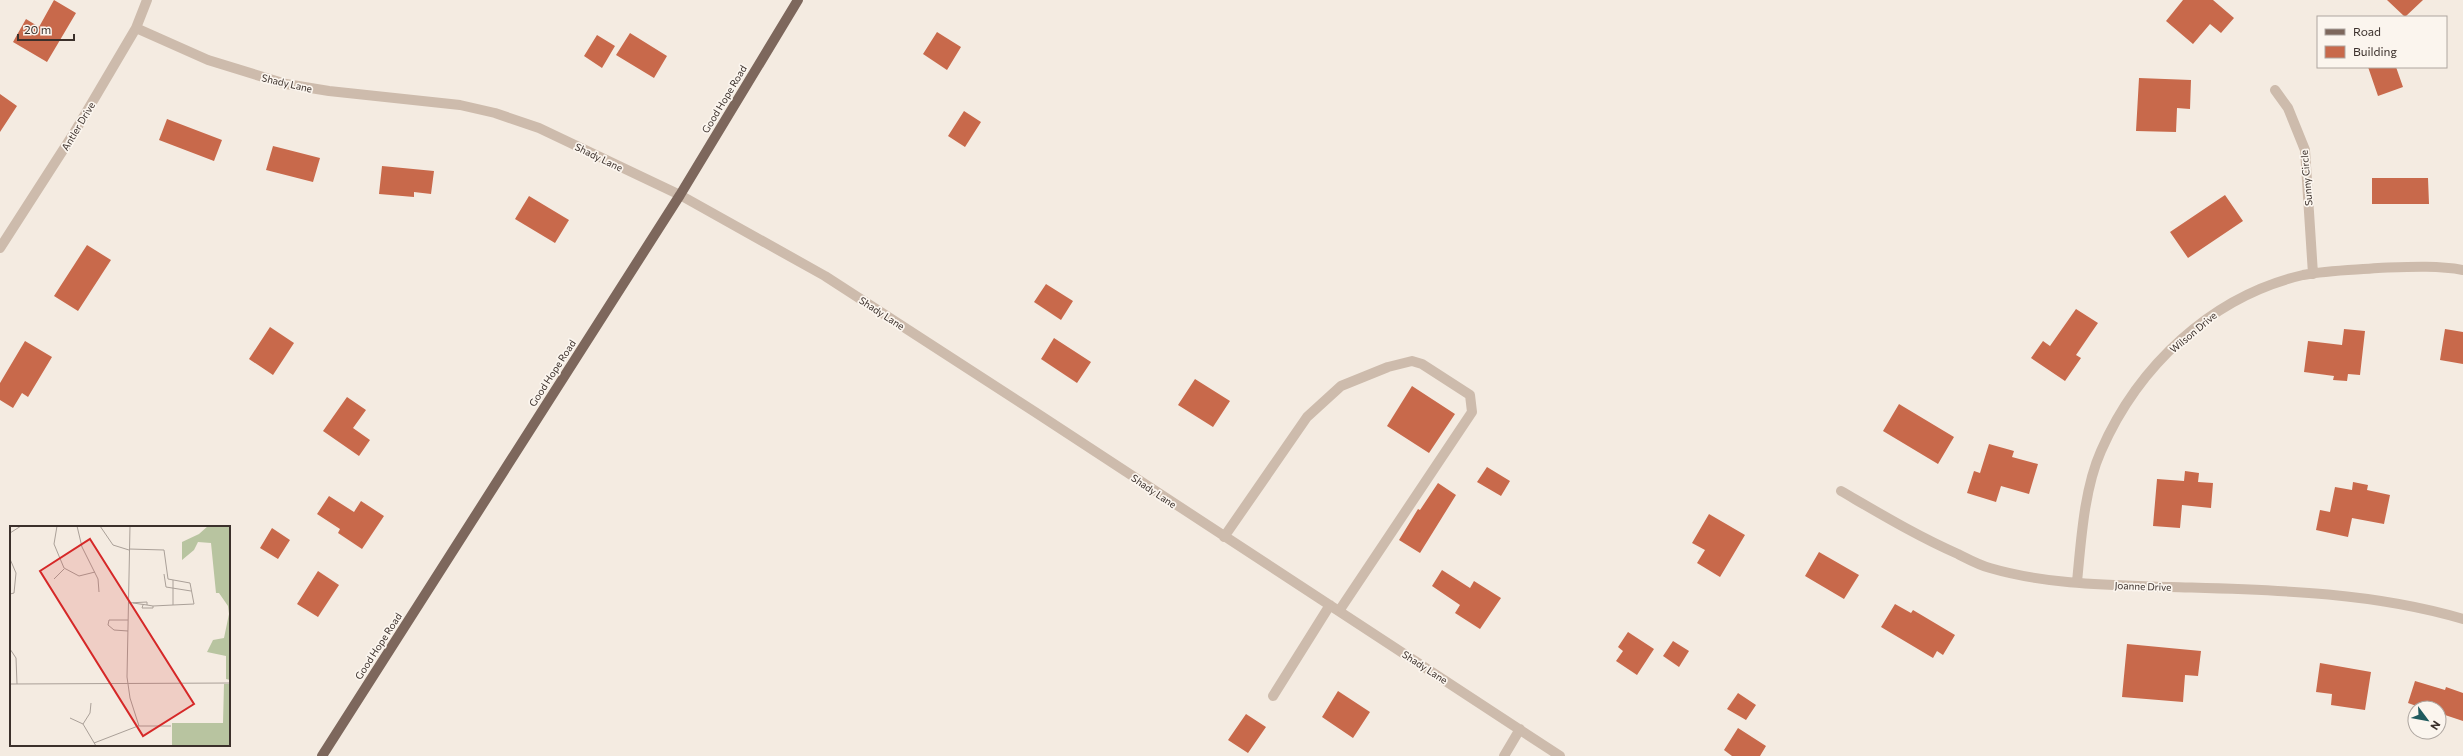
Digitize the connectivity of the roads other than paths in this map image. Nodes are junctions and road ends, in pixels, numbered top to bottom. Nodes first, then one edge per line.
1 (146, 0) edge
2 (798, 0) edge
3 (136, 28) junction
4 (2275, 90) dead end
5 (680, 195) junction
6 (0, 248) edge
7 (2463, 270) edge
8 (2313, 274) junction
9 (1841, 491) dead end
10 (1224, 537) junction
11 (2077, 582) junction
12 (1330, 605) junction
13 (1340, 611) junction
14 (2463, 619) edge
15 (1273, 696) dead end
16 (1520, 729) junction
17 (322, 756) edge
18 (1504, 756) edge
19 (1560, 756) edge

1 - 3 street, Antler Drive
2 - 5 main road, Good Hope Road
3 - 5 street, Shady Lane
3 - 6 street, Antler Drive
4 - 8 street, Sunny Circle
5 - 10 street, Shady Lane
5 - 17 main road, Good Hope Road
7 - 8 street, Wilson Drive
8 - 11 street, Wilson Drive
9 - 11 street, Joanne Drive
10 - 12 street, Shady Lane
10 - 13 street
11 - 14 street, Joanne Drive
12 - 13 street, Shady Lane
12 - 15 street
13 - 16 street, Shady Lane
16 - 18 street
16 - 19 street, Shady Lane

